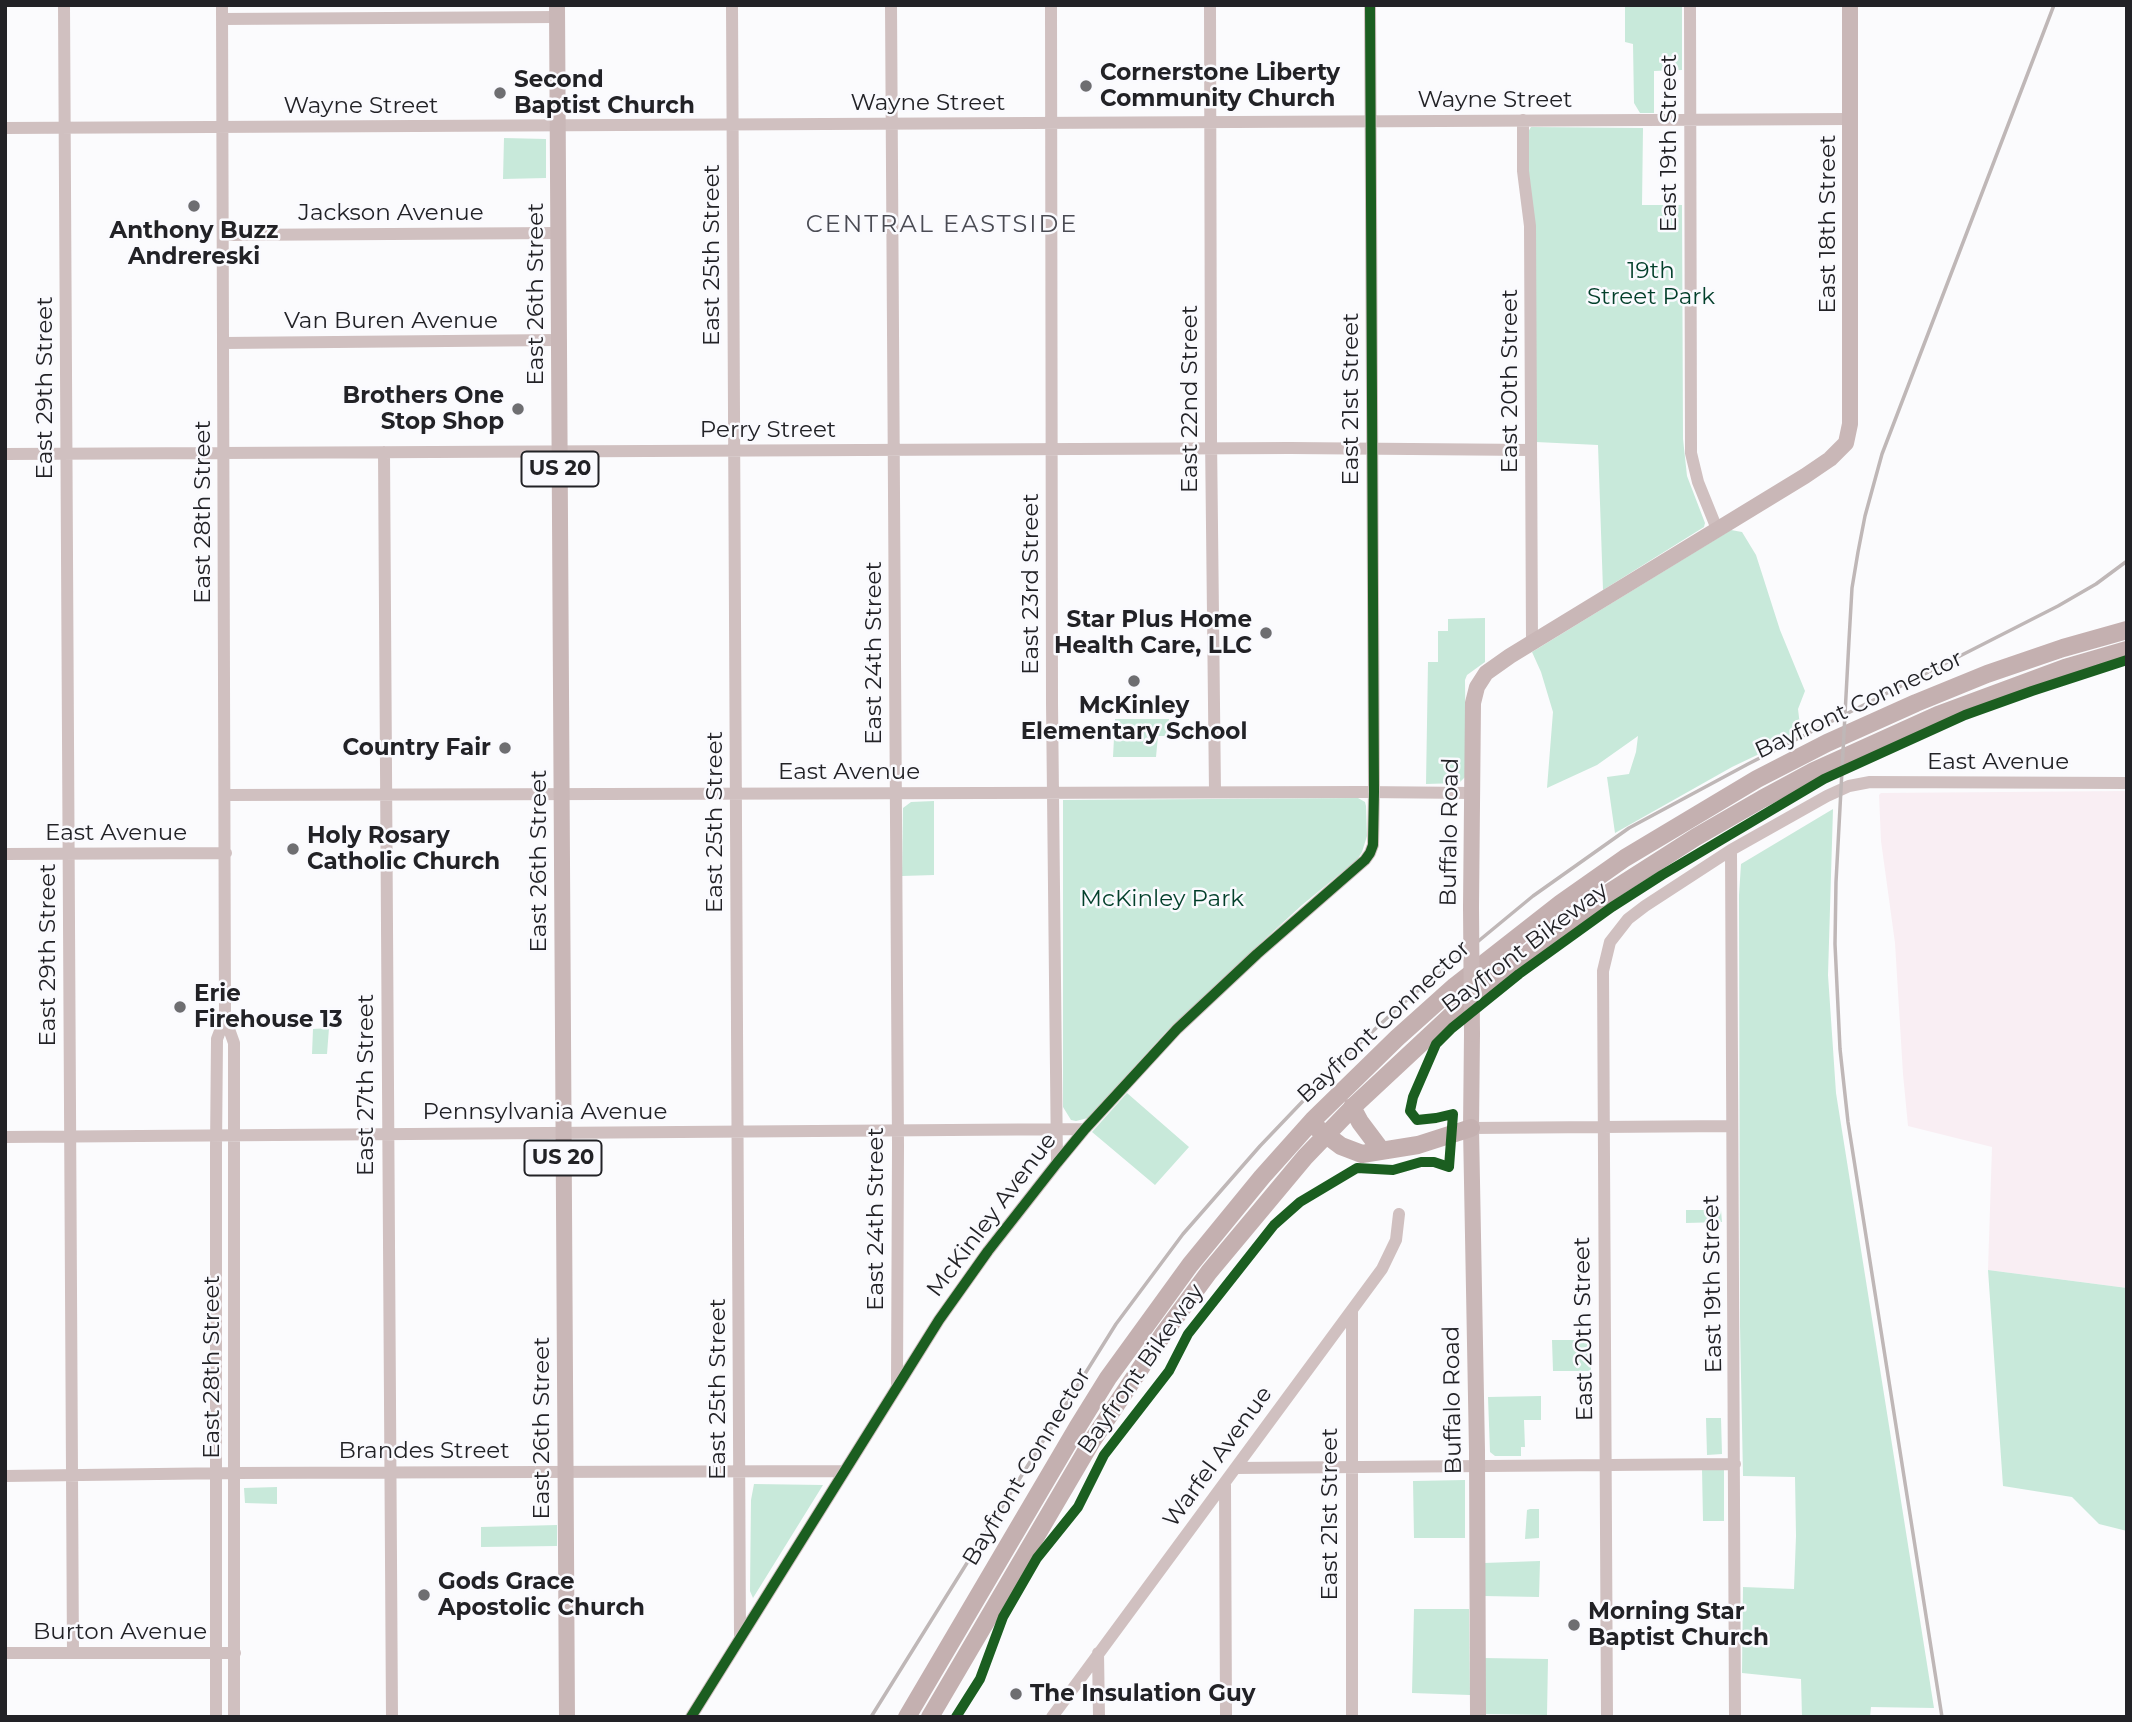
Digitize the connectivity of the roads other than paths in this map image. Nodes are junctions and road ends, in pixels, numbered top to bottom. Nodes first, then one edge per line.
1 (64, 5) edge
2 (732, 5) edge
3 (891, 5) edge
4 (1051, 5) edge
5 (1210, 5) edge
6 (1370, 5) edge
7 (1690, 5) edge
8 (1850, 5) edge
9 (557, 11) edge
10 (222, 12) edge
11 (1850, 119) junction
12 (1523, 120) junction
13 (1690, 120) junction
14 (1371, 121) junction
15 (1211, 122) junction
16 (1052, 123) junction
17 (892, 124) junction
18 (732, 125) junction
19 (558, 126) junction
20 (64, 127) junction
21 (223, 127) junction
22 (5, 128) edge
23 (558, 233) junction
24 (223, 235) junction
25 (559, 340) junction
26 (224, 343) junction
27 (1846, 443) joint
28 (1211, 449) junction
29 (1372, 449) junction
30 (894, 450) junction
31 (1052, 450) junction
32 (1531, 450) junction
33 (734, 451) junction
34 (384, 452) junction
35 (559, 452) junction
36 (224, 453) junction
37 (5, 454) edge
38 (66, 454) junction
39 (1717, 529) junction
40 (2127, 630) edge
41 (1532, 642) junction
42 (2127, 650) edge
43 (2127, 783) edge
44 (1214, 792) junction
45 (1374, 792) junction
46 (896, 793) junction
47 (1053, 793) junction
48 (1473, 793) junction
49 (561, 794) junction
50 (736, 794) junction
51 (226, 795) junction
52 (386, 795) junction
53 (1731, 850) junction
54 (226, 853) junction
55 (5, 854) edge
56 (68, 854) junction
57 (1611, 942) joint
58 (225, 1018) junction
59 (1352, 1107) junction
60 (1311, 1123) junction
61 (1603, 1126) junction
62 (1732, 1126) junction
63 (1471, 1128) junction
64 (1085, 1129) junction
65 (1057, 1130) junction
66 (898, 1131) junction
67 (738, 1132) junction
68 (563, 1133) junction
69 (233, 1135) junction
70 (387, 1135) junction
71 (1326, 1135) junction
72 (216, 1136) junction
73 (5, 1137) edge
74 (70, 1137) junction
75 (1381, 1150) junction
76 (1057, 1163) junction
77 (1399, 1214) dead end
78 (1352, 1312) junction
79 (897, 1384) junction
80 (1735, 1464) junction
81 (1606, 1465) junction
82 (1478, 1466) junction
83 (1236, 1468) junction
84 (1352, 1468) junction
85 (565, 1471) junction
86 (740, 1471) junction
87 (843, 1471) junction
88 (389, 1472) junction
89 (216, 1473) junction
90 (233, 1473) junction
91 (71, 1475) junction
92 (5, 1476) edge
93 (1225, 1484) junction
94 (740, 1638) junction
95 (5, 1653) edge
96 (74, 1653) junction
97 (216, 1653) junction
98 (235, 1653) junction
99 (1098, 1653) junction
100 (216, 1717) edge
101 (234, 1717) edge
102 (392, 1717) edge
103 (567, 1717) edge
104 (691, 1717) edge
105 (907, 1717) edge
106 (930, 1717) edge
107 (1052, 1717) edge
108 (1099, 1717) edge
109 (1226, 1717) edge
110 (1352, 1717) edge
111 (1478, 1717) edge
112 (1607, 1717) edge
113 (1735, 1717) edge

1 - 20 street, East 29th Street
2 - 18 street, East 25th Street
3 - 17 street, East 24th Street
4 - 16 street, East 23rd Street
5 - 15 street, East 22nd Street
6 - 14 street, East 21st Street
7 - 13 street, East 19th Street
8 - 11 main road, East 18th Street
9 - 10 street
9 - 19 main road, East 26th Street / US 20
10 - 21 street, East 28th Street
11 - 13 street, Wayne Street
11 - 27 main road, East 18th Street
12 - 13 street, Wayne Street
12 - 14 street, Wayne Street
12 - 32 street, East 20th Street
13 - 39 street, East 19th Street
14 - 15 street, Wayne Street
14 - 29 street, East 21st Street
15 - 16 street, Wayne Street
15 - 28 street, East 22nd Street
16 - 17 street, Wayne Street
16 - 31 street, East 23rd Street
17 - 18 street, Wayne Street
17 - 30 street, East 24th Street
18 - 19 street, Wayne Street
18 - 33 street, East 25th Street
19 - 21 street, Wayne Street
19 - 23 main road, East 26th Street / US 20
20 - 21 street, Wayne Street
20 - 22 street, Wayne Street
20 - 38 street, East 29th Street
21 - 24 street, East 28th Street
23 - 24 street, Jackson Avenue
23 - 25 main road, East 26th Street / US 20
24 - 26 street, East 28th Street
25 - 26 street, Van Buren Avenue
25 - 35 main road, East 26th Street / US 20
26 - 36 street, East 28th Street
27 - 39 main road, Buffalo Road
28 - 29 street, Perry Street
28 - 31 street, Perry Street
28 - 44 street, East 22nd Street
29 - 32 street, Perry Street
29 - 45 street, East 21st Street
30 - 31 street, Perry Street
30 - 33 street, Perry Street
30 - 46 street, East 24th Street
31 - 47 street, East 23rd Street
32 - 41 street, East 20th Street
33 - 35 street, Perry Street
33 - 50 street, East 25th Street
34 - 35 street, Perry Street
34 - 36 street, Perry Street
34 - 52 street, East 27th Street
35 - 49 main road, East 26th Street / US 20
36 - 38 street, Perry Street
36 - 51 street, East 28th Street
37 - 38 street, Perry Street
38 - 56 street, East 29th Street
39 - 41 main road, Buffalo Road
40 - 60 highway, Bayfront Connector
41 - 48 main road, Buffalo Road
42 - 59 highway, Bayfront Connector
43 - 53 street, East Avenue
44 - 45 street, East Avenue
44 - 47 street, East Avenue
45 - 48 street, East Avenue
45 - 64 street, McKinley Avenue
46 - 47 street, East Avenue
46 - 50 street, East Avenue
46 - 66 street, East 24th Street
47 - 65 street, East 23rd Street
48 - 63 main road, Buffalo Road, bridge
49 - 50 street, East Avenue
49 - 52 street, East Avenue
49 - 68 main road, East 26th Street / US 20
50 - 67 street, East 25th Street
51 - 52 street, East Avenue
51 - 54 street, East 28th Street
52 - 70 street, East 27th Street
53 - 57 street, East Avenue
53 - 62 street, East 19th Street
54 - 56 street, East Avenue
54 - 58 street, East 28th Street
55 - 56 street, East Avenue
56 - 74 street, East 29th Street
57 - 61 street, East 20th Street
58 - 69 street, East 28th Street
58 - 72 street, East 28th Street
59 - 71 highway, Bayfront Connector
59 - 75 highway
60 - 71 highway
60 - 105 highway, Bayfront Connector
61 - 62 street
61 - 63 street
61 - 81 street, East 20th Street
62 - 80 street, East 19th Street
63 - 75 highway
63 - 82 main road, Buffalo Road
64 - 65 street, Pennsylvania Avenue
64 - 76 street, McKinley Avenue
65 - 66 street, Pennsylvania Avenue
65 - 76 street, East 23rd Street
66 - 67 street, Pennsylvania Avenue
66 - 79 street, East 24th Street
67 - 68 street, Pennsylvania Avenue
67 - 86 street, East 25th Street
68 - 70 street, Pennsylvania Avenue
68 - 85 main road, East 26th Street / US 20
69 - 70 street, Pennsylvania Avenue
69 - 72 street, Pennsylvania Avenue
69 - 90 street, East 28th Street
70 - 88 street, East 27th Street
71 - 75 highway
71 - 106 highway, Bayfront Connector
72 - 74 street, Pennsylvania Avenue
72 - 89 street, East 28th Street
73 - 74 street, Pennsylvania Avenue
74 - 91 street, East 29th Street
76 - 79 street, McKinley Avenue
77 - 78 street, Warfel Avenue
78 - 83 street, Warfel Avenue
78 - 84 street, East 21st Street
79 - 87 street, McKinley Avenue
80 - 81 street
80 - 113 street, East 19th Street
81 - 82 street
81 - 112 street, East 20th Street
82 - 84 street
82 - 111 main road, Buffalo Road
83 - 84 street
83 - 93 street, Warfel Avenue
84 - 110 street, East 21st Street
85 - 86 street, Brandes Street
85 - 88 street, Brandes Street
85 - 103 main road, East 26th Street / US 20
86 - 87 street, Brandes Street
86 - 94 street, East 25th Street
87 - 94 street, McKinley Avenue
88 - 90 street, Brandes Street
88 - 102 street, East 27th Street
89 - 90 street, Brandes Street
89 - 91 street, Brandes Street
89 - 97 street, East 28th Street
90 - 98 street, East 28th Street
91 - 92 street, Brandes Street
91 - 96 street, East 29th Street
93 - 99 street, Warfel Avenue
93 - 109 street
94 - 104 street, McKinley Avenue
95 - 96 street, Burton Avenue
96 - 97 street, Burton Avenue
97 - 98 street, Burton Avenue
97 - 100 street, East 28th Street
98 - 101 street, East 28th Street
99 - 107 street, Warfel Avenue
99 - 108 street

